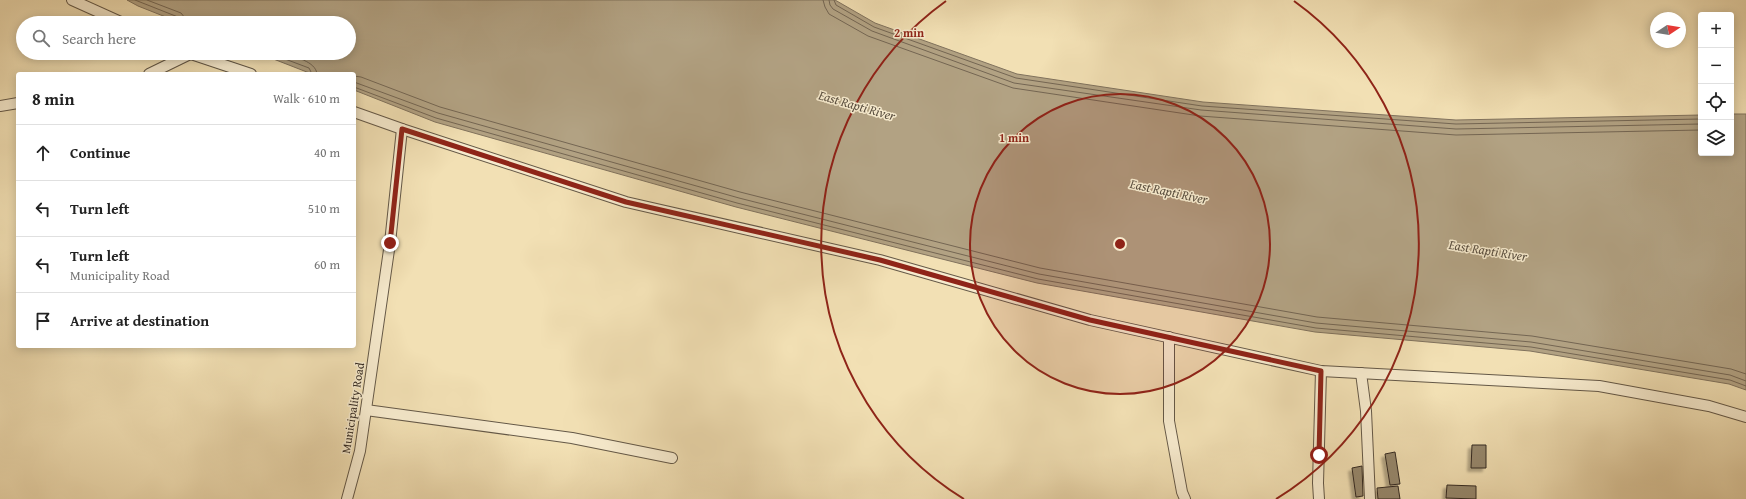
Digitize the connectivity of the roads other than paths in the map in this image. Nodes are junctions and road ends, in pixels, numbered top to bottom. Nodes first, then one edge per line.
1 (72, 0) edge
2 (107, 16) edge
3 (177, 60) edge
4 (208, 60) edge
5 (153, 72) edge
6 (245, 72) edge
7 (16, 103) edge
8 (0, 106) edge
9 (356, 113) edge
10 (402, 129) junction
11 (1169, 337) junction
12 (1321, 371) junction
13 (1361, 373) junction
14 (366, 410) junction
15 (1746, 417) edge
16 (672, 458) dead end
17 (346, 499) edge
18 (1185, 499) edge
19 (1319, 499) edge
20 (1370, 499) edge

1 - 2 street
3 - 5 street
4 - 6 street
7 - 8 street
9 - 10 street
10 - 11 street
10 - 14 street, Municipality Road
11 - 12 street
11 - 18 street
12 - 13 street
12 - 19 street
13 - 15 street
13 - 20 street
14 - 16 street
14 - 17 street, Municipality Road

